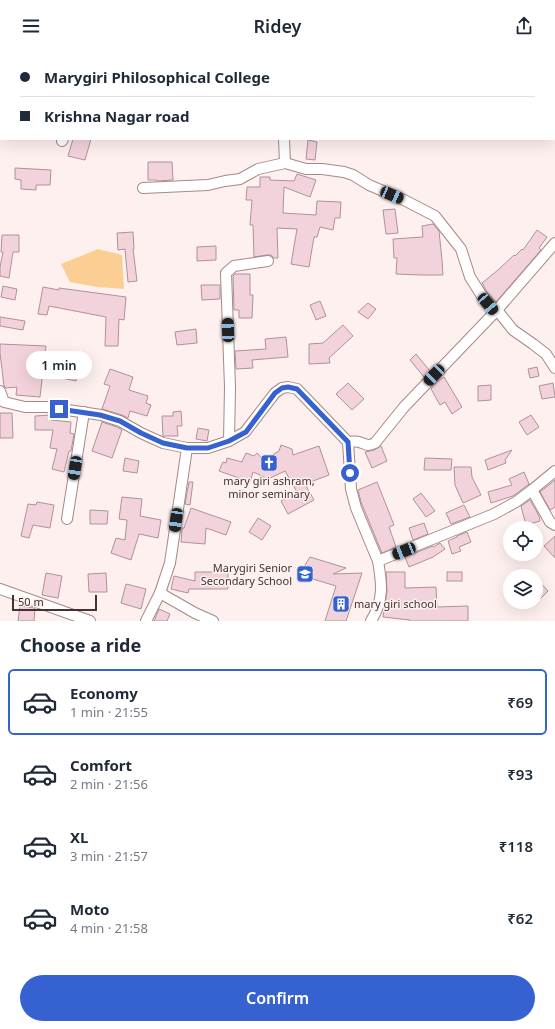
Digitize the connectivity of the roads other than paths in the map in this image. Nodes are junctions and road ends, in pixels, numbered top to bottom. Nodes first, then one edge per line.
1 (284, 140) edge
2 (285, 163) junction
3 (143, 188) dead end
4 (555, 243) edge
5 (268, 261) dead end
6 (496, 310) junction
7 (555, 368) edge
8 (0, 391) edge
9 (2, 403) edge
10 (84, 412) junction
11 (229, 441) junction
12 (348, 442) junction
13 (187, 448) junction
14 (555, 472) edge
15 (532, 490) junction
16 (67, 519) dead end
17 (555, 525) edge
18 (378, 562) junction
19 (0, 589) edge
20 (160, 593) junction
21 (90, 621) edge
22 (146, 621) edge
23 (213, 621) edge
24 (371, 621) edge

1 - 2 street
2 - 3 street
2 - 6 street
4 - 6 street
5 - 11 street
6 - 7 street
6 - 12 street
8 - 9 street
9 - 10 street
10 - 13 street
10 - 16 street
11 - 12 street
11 - 13 street
12 - 18 street
13 - 20 street
14 - 15 street
15 - 17 street
15 - 18 street
18 - 24 street
19 - 21 street
20 - 22 street
20 - 23 street

